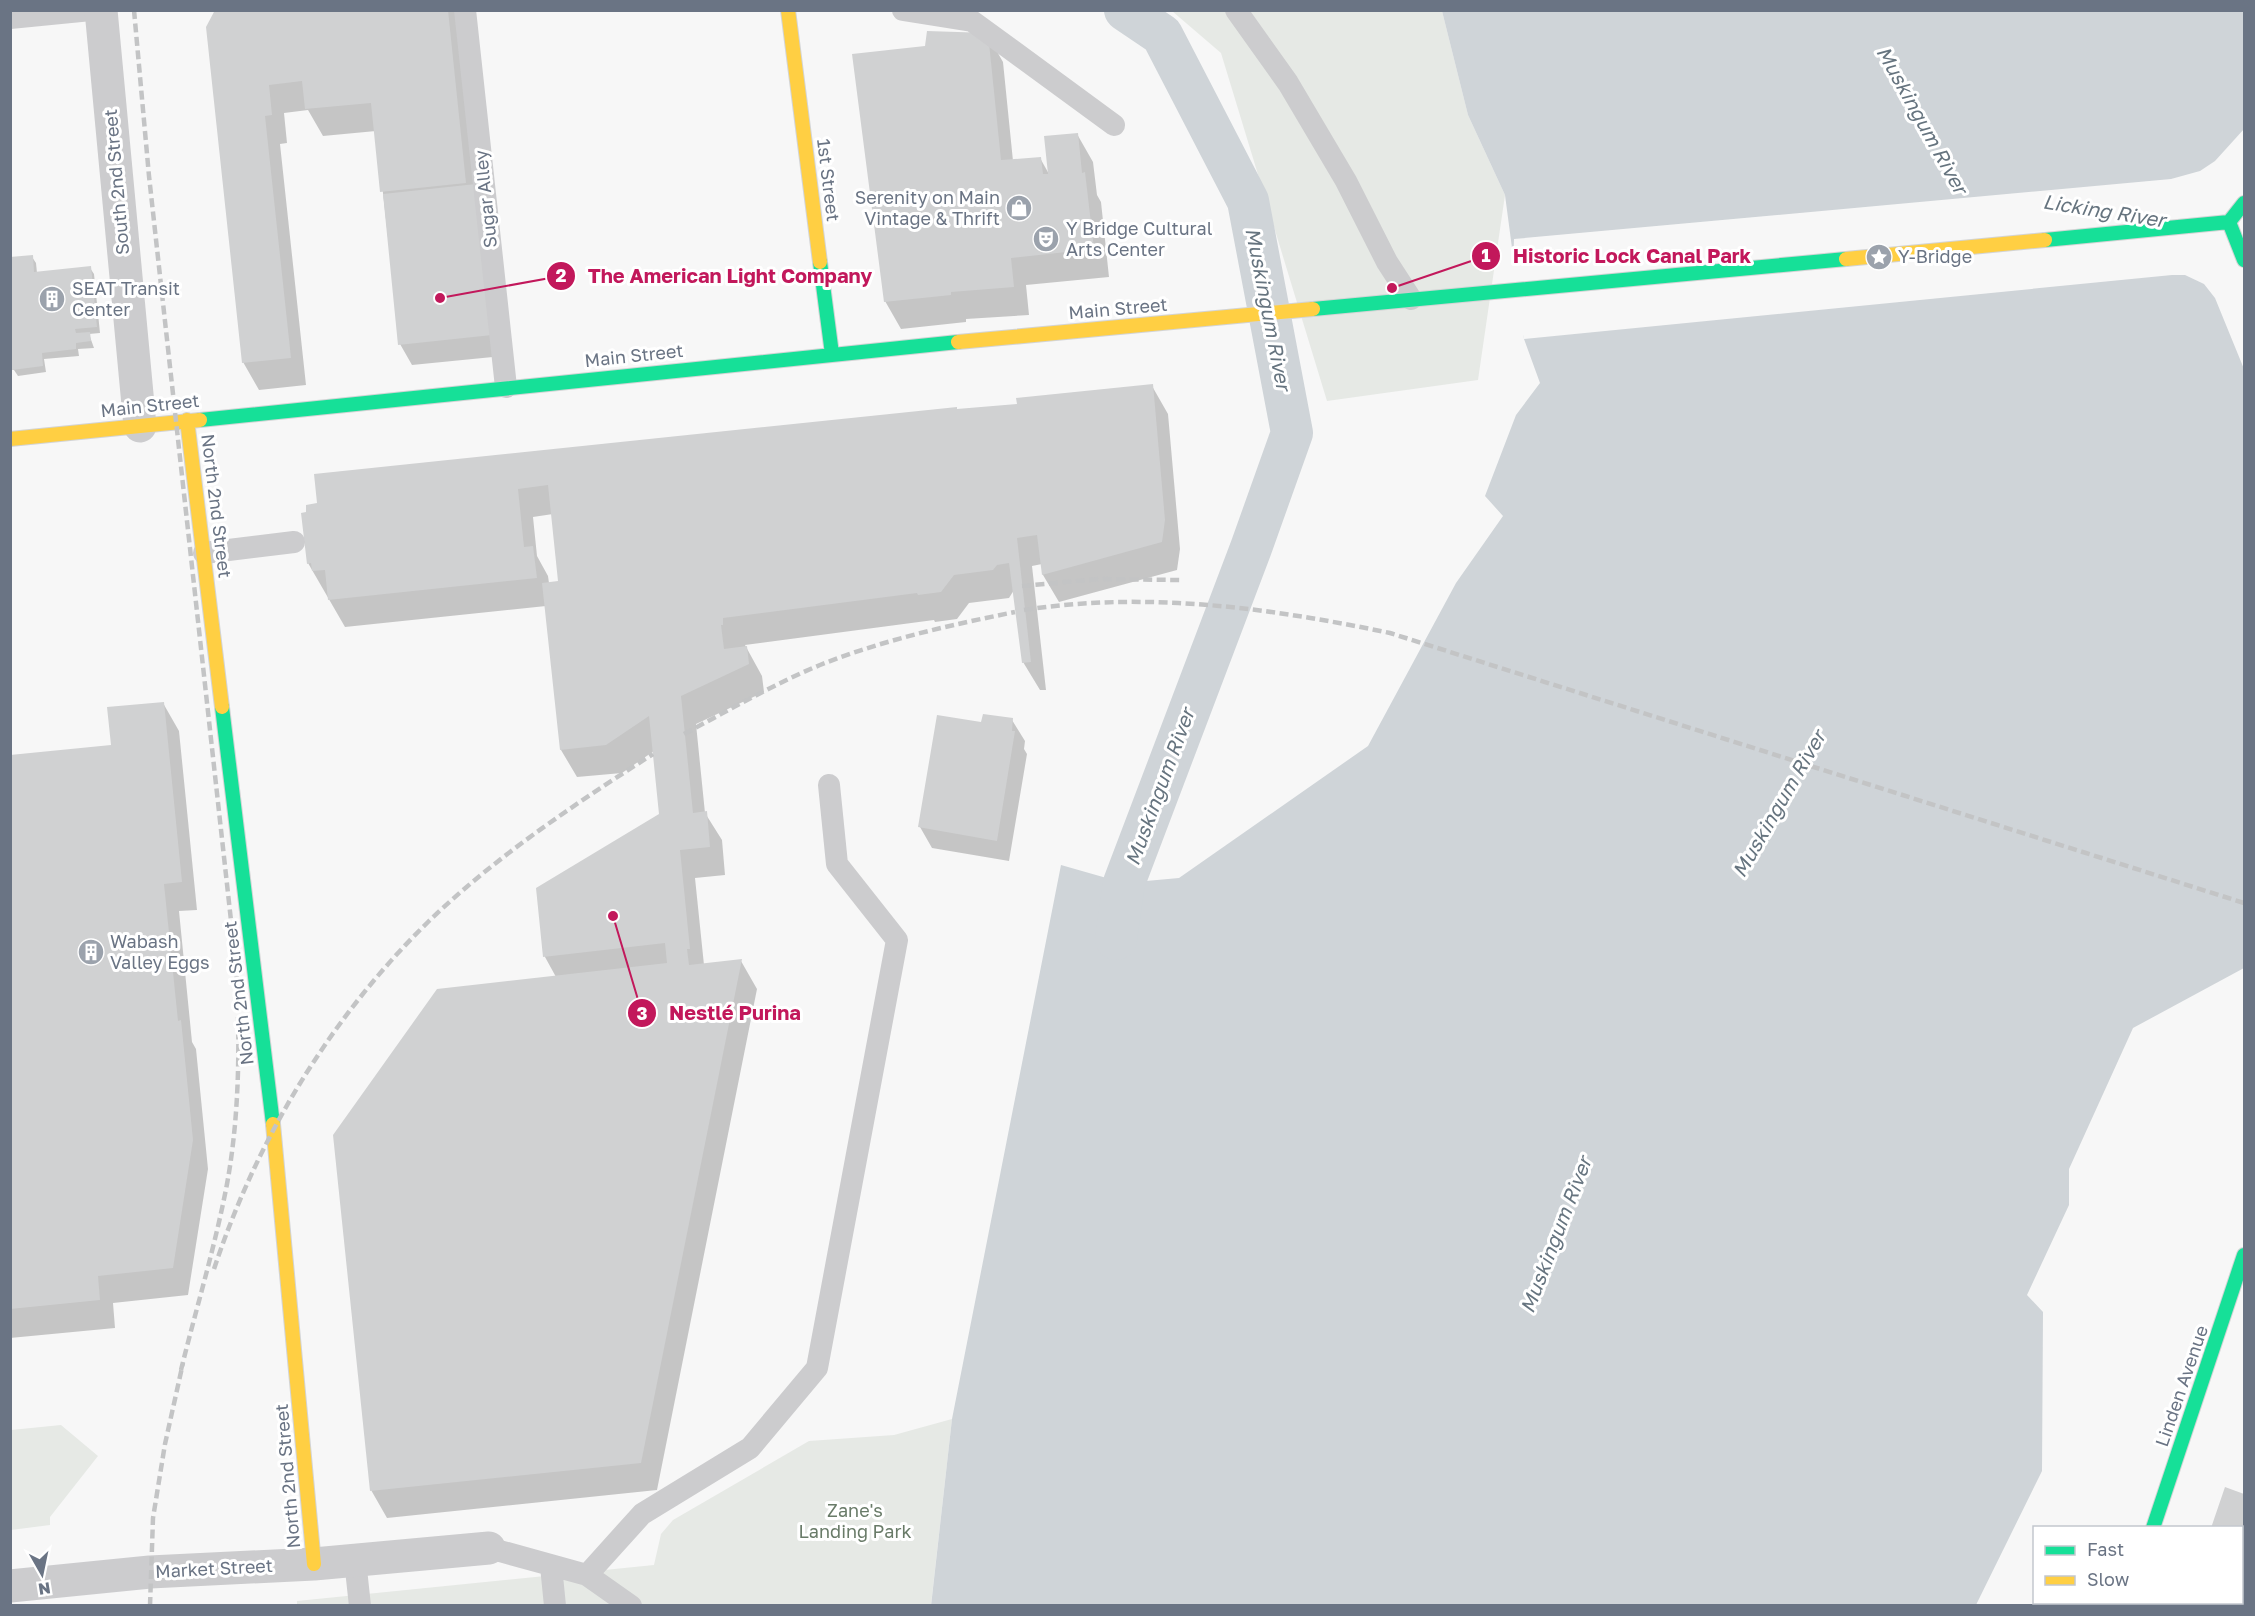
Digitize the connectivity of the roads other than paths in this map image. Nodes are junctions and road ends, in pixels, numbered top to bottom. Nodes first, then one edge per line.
1 (91, 10) edge
2 (101, 10) edge
3 (465, 10) edge
4 (788, 10) edge
5 (903, 10) edge
6 (1236, 10) edge
7 (10, 18) edge
8 (1114, 126) dead end
9 (2244, 203) edge
10 (2229, 222) junction
11 (2244, 260) edge
12 (1411, 299) junction
13 (832, 354) junction
14 (506, 387) junction
15 (187, 420) junction
16 (140, 426) junction
17 (10, 439) edge
18 (294, 542) dead end
19 (204, 553) junction
20 (829, 785) dead end
21 (2244, 1255) edge
22 (2153, 1526) edge
23 (489, 1548) joint
24 (355, 1560) junction
25 (314, 1564) junction
26 (552, 1566) junction
27 (587, 1575) junction
28 (10, 1586) edge
29 (360, 1605) edge
30 (555, 1605) edge
31 (631, 1605) edge

1 - 7 lane
2 - 16 street, South 2nd Street
3 - 14 lane, Sugar Alley
4 - 13 main road, 1st Street
5 - 8 lane
6 - 12 lane
9 - 10 main road
10 - 11 main road
10 - 12 main road, Main Street
12 - 13 main road, Main Street
13 - 14 main road, Main Street
14 - 15 main road, Main Street
15 - 16 main road, Main Street
15 - 19 main road, North 2nd Street
16 - 17 main road, Main Street
18 - 19 lane
19 - 25 main road, North 2nd Street
20 - 27 lane
21 - 22 main road, Linden Avenue
23 - 24 street, Market Street
23 - 26 lane
24 - 25 street, Market Street
24 - 29 lane
25 - 28 street, Market Street
26 - 27 lane
26 - 30 lane
27 - 31 lane

